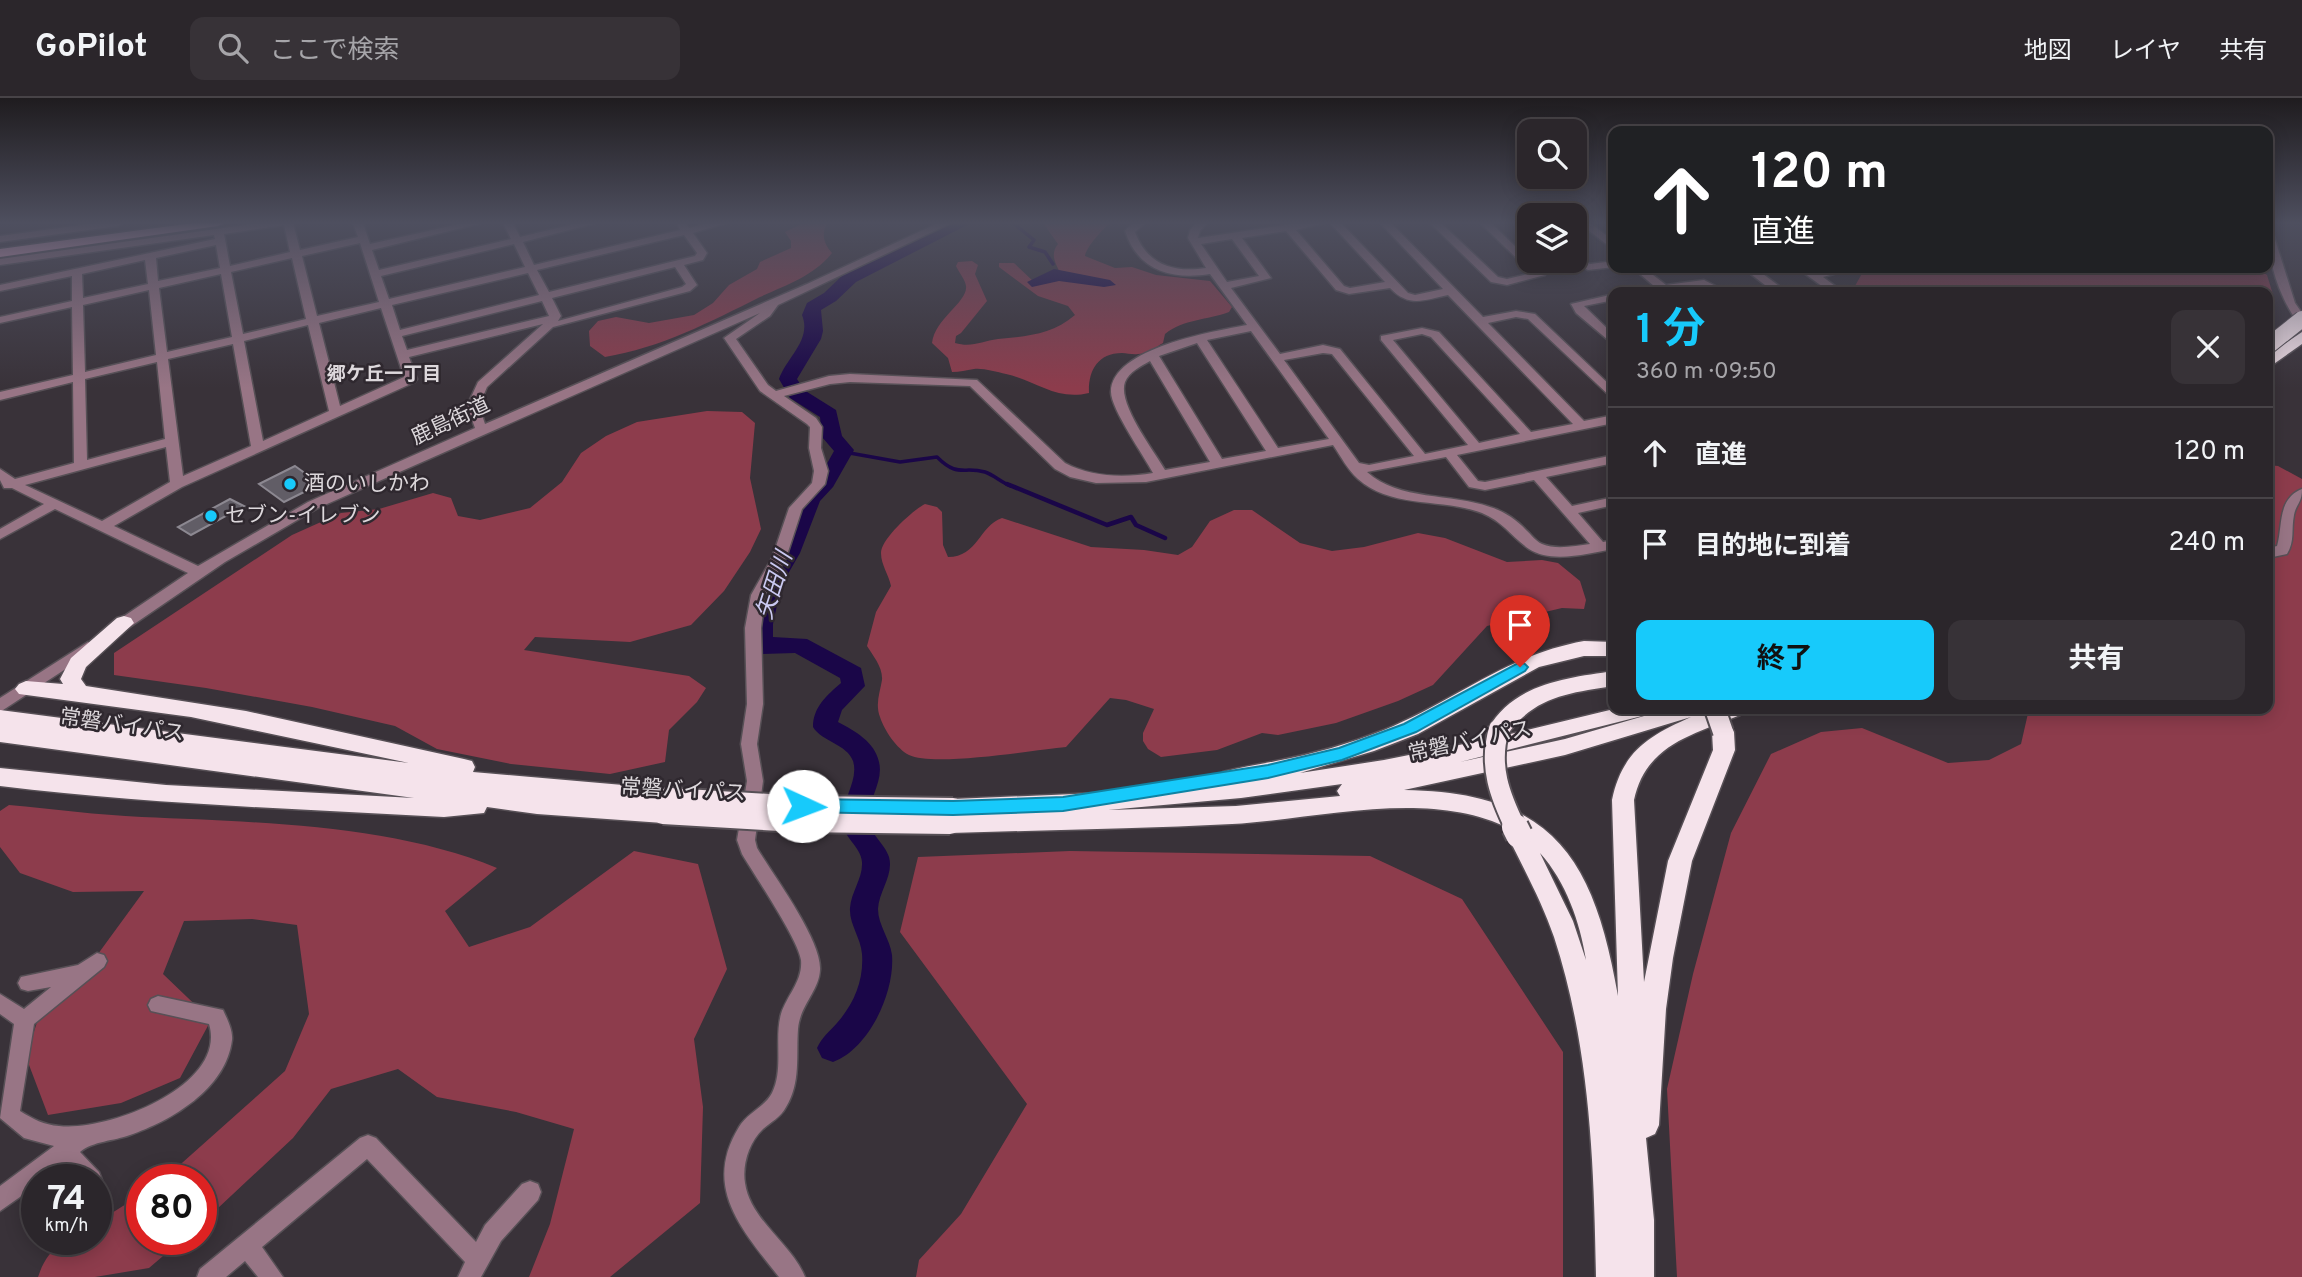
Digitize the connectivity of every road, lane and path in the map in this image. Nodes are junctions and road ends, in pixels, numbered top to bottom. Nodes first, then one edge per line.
1 (48, 278) edge
2 (77, 278) edge
3 (153, 278) edge
4 (190, 278) edge
5 (228, 278) edge
6 (302, 278) edge
7 (377, 278) edge
8 (490, 278) edge
9 (537, 278) edge
10 (618, 278) edge
11 (687, 278) edge
12 (828, 278) edge
13 (1219, 278) edge
14 (1266, 278) edge
15 (1332, 278) edge
16 (1386, 278) edge
17 (1438, 278) edge
18 (1493, 278) edge
19 (1526, 278) edge
20 (2282, 278) edge
21 (1392, 284) junction
22 (154, 286) junction
23 (1225, 286) junction
24 (1683, 287) edge
25 (1712, 287) edge
26 (0, 288) edge
27 (1451, 291) junction
28 (547, 296) junction
29 (1608, 298) edge
30 (78, 303) junction
31 (386, 303) junction
32 (774, 303) junction
33 (0, 320) edge
34 (2302, 320) edge
35 (313, 321) junction
36 (552, 321) junction
37 (1480, 321) junction
38 (1255, 327) junction
39 (396, 334) junction
40 (1199, 337) junction
41 (1608, 337) edge
42 (2302, 337) edge
43 (239, 338) junction
44 (2273, 353) edge
45 (2273, 354) edge
46 (403, 355) junction
47 (1153, 356) junction
48 (163, 357) junction
49 (1277, 358) junction
50 (80, 376) junction
51 (1608, 390) edge
52 (774, 395) junction
53 (0, 396) edge
54 (336, 414) junction
55 (1608, 422) edge
56 (1581, 425) junction
57 (481, 428) junction
58 (1528, 436) junction
59 (172, 441) junction
60 (1336, 441) junction
61 (1476, 447) junction
62 (258, 448) junction
63 (1274, 453) junction
64 (1449, 453) junction
65 (1422, 458) junction
66 (1608, 459) edge
67 (1350, 463) junction
68 (1218, 464) junction
69 (81, 466) junction
70 (0, 473) edge
71 (1161, 475) junction
72 (1537, 475) junction
73 (177, 484) junction
74 (6, 486) edge
75 (2302, 493) edge
76 (1608, 502) edge
77 (54, 504) junction
78 (1569, 511) junction
79 (102, 527) junction
80 (0, 535) edge
81 (1607, 545) edge
82 (2273, 552) edge
83 (199, 572) junction
84 (124, 623) junction
85 (1608, 649) edge
86 (1608, 679) edge
87 (78, 691) junction
88 (6, 708) edge
89 (1619, 714) edge
90 (1677, 714) edge
91 (1723, 717) edge
92 (0, 777) edge
93 (644, 795) junction
94 (537, 805) junction
95 (666, 806) junction
96 (1066, 812) junction
97 (28, 983) dead end
98 (0, 1003) edge
99 (158, 1005) dead end
100 (25, 1020) junction
101 (18, 1071) junction
102 (0, 1083) edge
103 (83, 1136) junction
104 (64, 1150) junction
105 (77, 1164) edge
106 (530, 1192) dead end
107 (0, 1200) edge
108 (1610, 1215) junction
109 (1639, 1231) junction
110 (247, 1245) junction
111 (474, 1269) edge
112 (208, 1277) edge
113 (272, 1277) edge
114 (794, 1277) edge
115 (1611, 1277) edge
116 (1639, 1277) edge

1 - 26 street
2 - 30 street
3 - 22 street
4 - 22 street
5 - 43 street
6 - 35 street
7 - 31 street
8 - 31 street
9 - 28 street
10 - 28 street
11 - 36 street
12 - 32 street, 鹿島街道
13 - 23 street
14 - 23 street
15 - 21 street
16 - 21 street
17 - 27 street
18 - 19 street
20 - 34 street
21 - 27 street
22 - 30 street
22 - 48 street
23 - 38 street
24 - 25 street
27 - 37 street
28 - 36 street
28 - 39 street
29 - 41 street
30 - 33 street
30 - 50 street
31 - 35 street
31 - 39 street
32 - 52 street
32 - 57 street, 鹿島街道
34 - 44 highway, bridge
35 - 43 street
35 - 54 street
36 - 46 street
36 - 57 street
37 - 51 street
37 - 56 street
38 - 40 street
38 - 49 street
39 - 46 street
40 - 47 street
40 - 63 street
42 - 45 highway
43 - 48 street
43 - 62 street
46 - 54 street
47 - 68 street
47 - 71 street
48 - 50 street
48 - 59 street
49 - 60 street
49 - 65 street
50 - 53 street
50 - 69 street
52 - 71 street
52 - 114 street
54 - 62 street
55 - 56 street
56 - 58 street
57 - 83 street, 鹿島街道
58 - 61 street
58 - 61 street
59 - 69 street
59 - 73 street
60 - 63 street
60 - 67 street
61 - 64 street
62 - 73 street
63 - 68 street
64 - 65 street
64 - 72 street
65 - 67 street
66 - 72 street
67 - 81 street
68 - 71 street
69 - 74 street
70 - 74 street
72 - 78 street
73 - 79 street
74 - 77 street
75 - 82 street
76 - 78 street
77 - 79 street
77 - 80 street
78 - 81 street
79 - 83 street
83 - 84 street, 鹿島街道
84 - 87 highway
84 - 88 street, 鹿島街道
85 - 96 highway
86 - 108 highway, bridge
87 - 88 highway
87 - 93 highway
88 - 93 highway, 常磐バイパス
88 - 94 highway, 常磐バイパス
89 - 96 highway, 常磐バイパス
90 - 96 highway, 常磐バイパス
91 - 109 highway
91 - 109 highway
92 - 94 highway
93 - 95 highway, 常磐バイパス
94 - 95 highway, 常磐バイパス
95 - 96 highway, 常磐バイパス, bridge
96 - 108 highway
97 - 100 street
98 - 100 street
99 - 103 street
100 - 101 street
101 - 102 street
101 - 103 street
103 - 104 street
104 - 105 street
104 - 107 street
106 - 111 street
108 - 115 highway
109 - 116 highway
110 - 111 street
110 - 112 street
110 - 113 street

